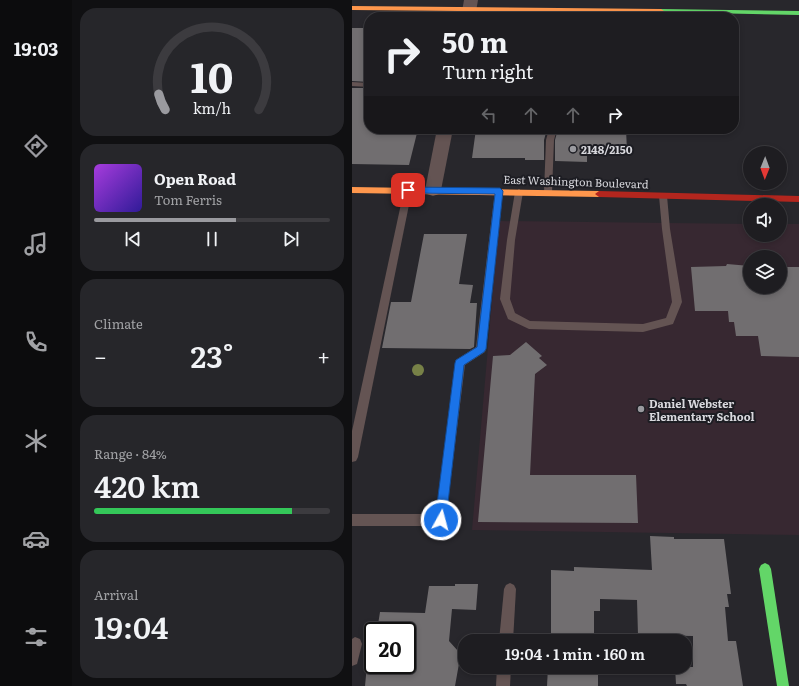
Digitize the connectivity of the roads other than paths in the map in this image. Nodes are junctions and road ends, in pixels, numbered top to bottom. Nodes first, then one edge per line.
1 (352, 8) edge
2 (470, 9) edge
3 (717, 12) edge
4 (739, 12) edge
5 (799, 13) edge
6 (355, 84) dead end
7 (364, 85) edge
8 (444, 134) edge
9 (552, 134) edge
10 (352, 190) edge
11 (408, 190) junction
12 (433, 190) junction
13 (500, 191) junction
14 (519, 192) junction
15 (548, 192) junction
16 (663, 196) junction
17 (799, 199) edge
18 (352, 457) edge
19 (352, 520) edge
20 (765, 569) dead end
21 (510, 589) dead end
22 (507, 634) edge
23 (355, 644) dead end
24 (352, 659) edge
25 (504, 674) edge
26 (503, 686) edge
27 (783, 686) edge

1 - 2 street
2 - 3 street
4 - 5 street
6 - 7 lane
8 - 12 street
9 - 15 lane
10 - 11 street, East Washington Boulevard
11 - 12 street, East Washington Boulevard
11 - 18 lane
12 - 13 street, East Washington Boulevard
13 - 14 street, East Washington Boulevard
13 - 19 lane
14 - 15 street, East Washington Boulevard
14 - 16 lane
15 - 16 street, East Washington Boulevard
16 - 17 street, East Washington Boulevard
20 - 27 street
21 - 22 lane
23 - 24 lane
25 - 26 lane

